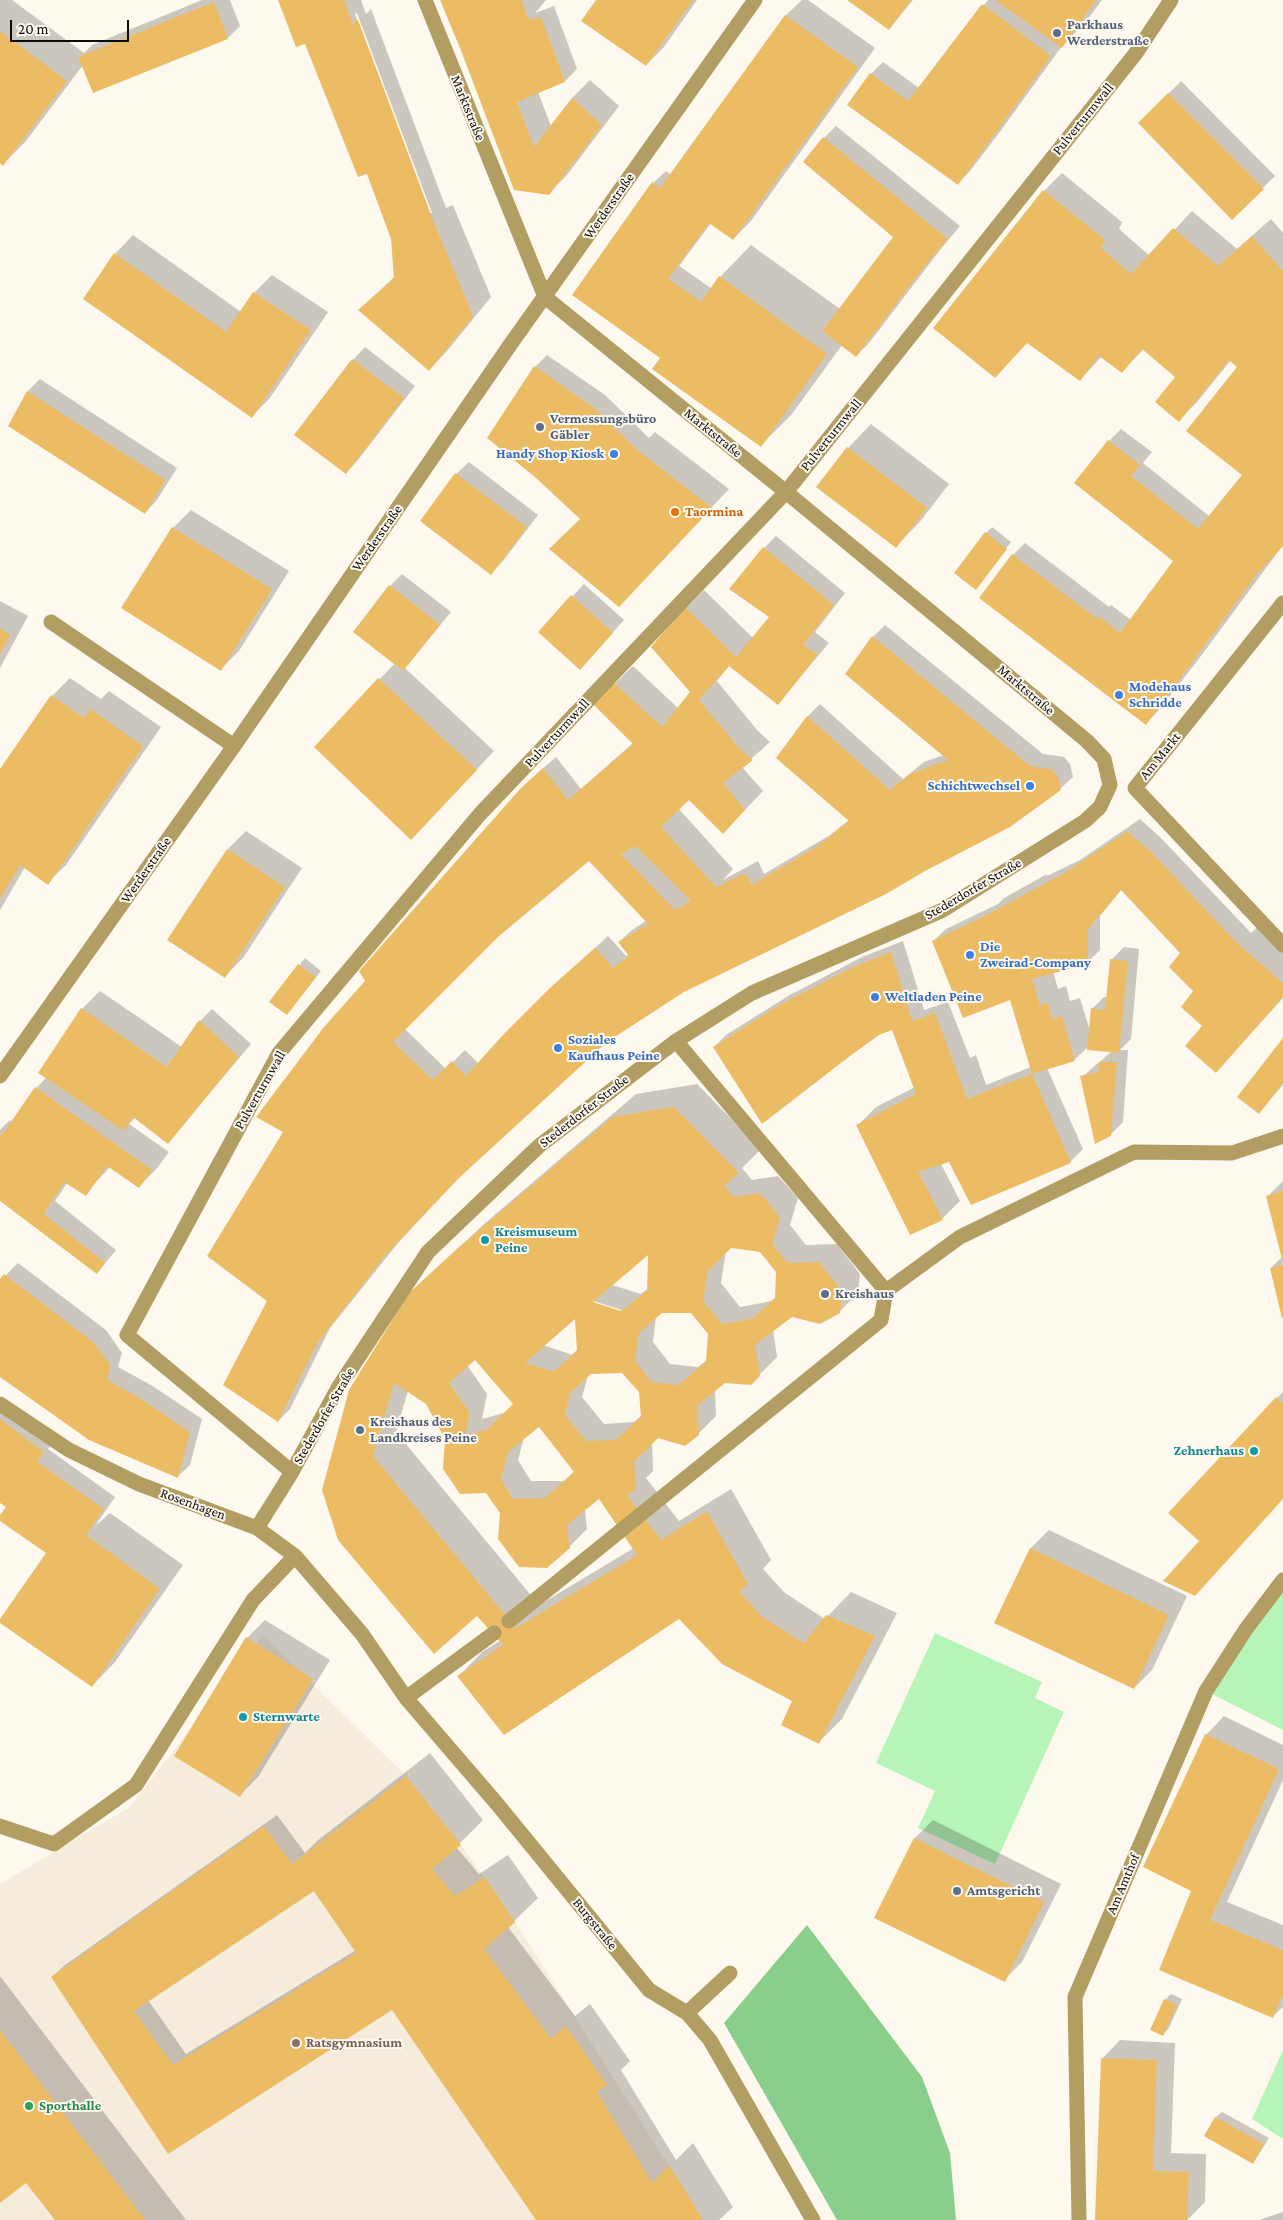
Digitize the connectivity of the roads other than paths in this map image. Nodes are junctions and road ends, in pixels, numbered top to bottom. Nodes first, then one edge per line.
1 (425, 0) edge
2 (755, 0) edge
3 (1171, 0) edge
4 (545, 297) junction
5 (786, 492) junction
6 (1283, 603) edge
7 (51, 622) dead end
8 (234, 746) junction
9 (1110, 785) joint
10 (1283, 945) edge
11 (676, 1041) junction
12 (0, 1076) edge
13 (1283, 1136) edge
14 (886, 1292) junction
15 (0, 1404) edge
16 (292, 1472) junction
17 (258, 1528) junction
18 (295, 1556) junction
19 (1283, 1580) edge
20 (509, 1620) dead end
21 (494, 1633) dead end
22 (362, 1634) joint
23 (406, 1698) junction
24 (0, 1826) edge
25 (730, 1973) dead end
26 (687, 2013) junction
27 (813, 2220) edge
28 (1079, 2220) edge

1 - 4 street, Marktstraße
2 - 4 street, Werderstraße
3 - 5 street, Pulverturmwall
4 - 5 street, Marktstraße
4 - 8 street, Werderstraße
5 - 9 street, Marktstraße
5 - 16 street, Pulverturmwall
6 - 10 street, Am Markt
7 - 8 street
8 - 12 street, Werderstraße
9 - 11 street, Stederdorfer Straße
11 - 14 street
11 - 16 street, Stederdorfer Straße
13 - 14 street
14 - 20 street
15 - 17 street, Rosenhagen
16 - 17 street, Stederdorfer Straße
17 - 18 street, Rosenhagen
18 - 22 street, Rosenhagen
18 - 24 street
19 - 28 street, Am Amthof
21 - 23 street
22 - 23 street, Burgstraße
23 - 26 street, Burgstraße
25 - 26 street
26 - 27 street, Burgstraße

